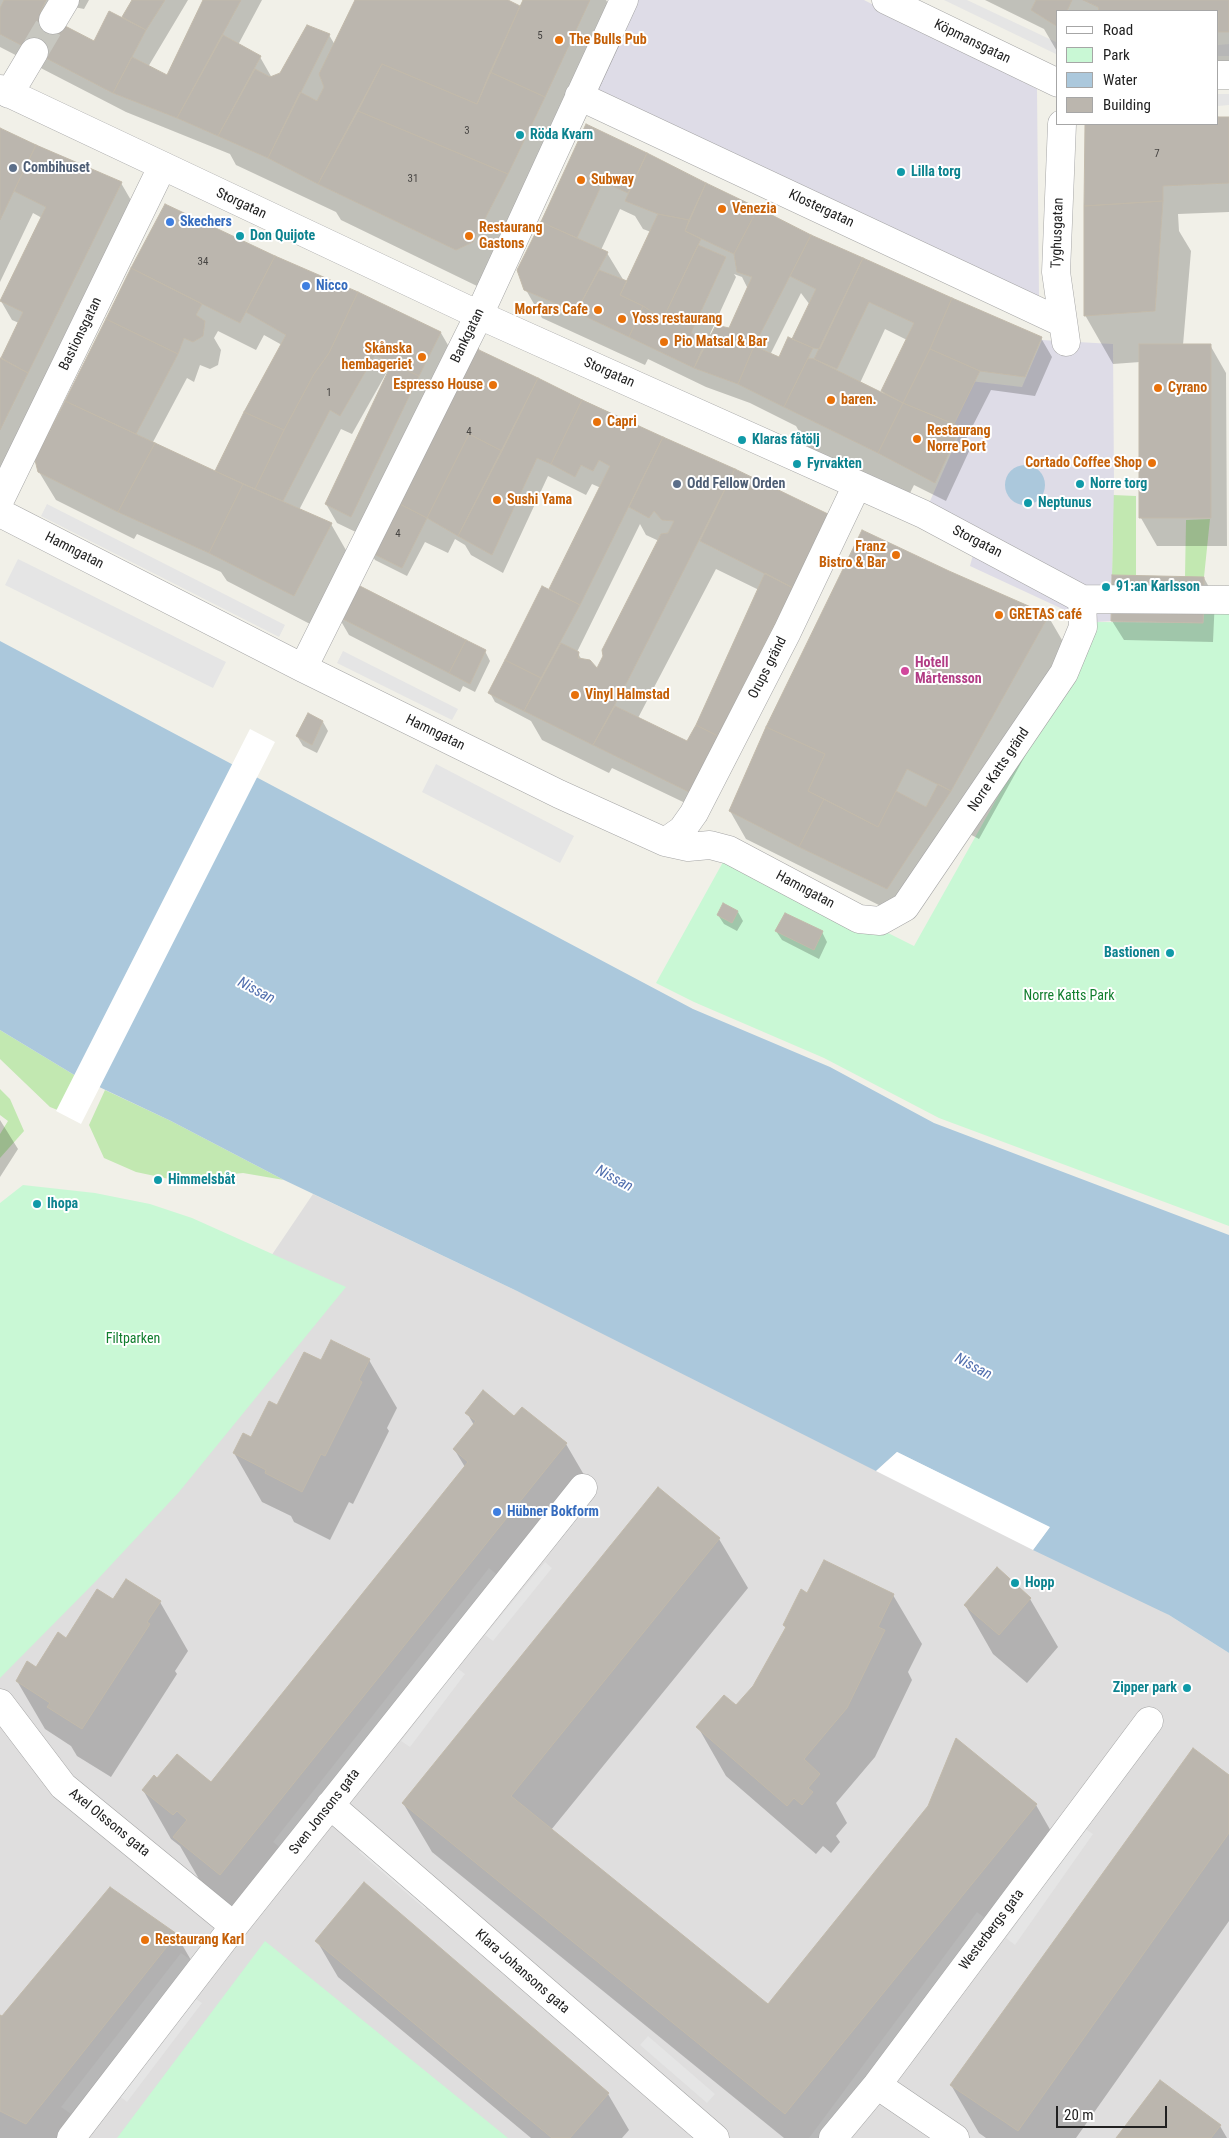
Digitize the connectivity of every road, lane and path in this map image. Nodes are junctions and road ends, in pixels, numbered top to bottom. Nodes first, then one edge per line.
1 (79, 0) edge
2 (624, 0) edge
3 (886, 0) edge
4 (62, 7) tunnel mouth
5 (34, 52) tunnel mouth
6 (1056, 82) edge
7 (5, 91) edge
8 (579, 96) junction
9 (1062, 125) edge
10 (162, 167) junction
11 (479, 315) junction
12 (1065, 332) joint
13 (857, 485) junction
14 (0, 500) edge
15 (0, 513) edge
16 (1082, 599) junction
17 (1229, 600) edge
18 (303, 668) junction
19 (665, 842) junction
20 (880, 921) joint
21 (583, 1488) dead end
22 (0, 1703) edge
23 (1149, 1721) dead end
24 (330, 1805) junction
25 (234, 1926) junction
26 (876, 2085) junction
27 (71, 2138) edge
28 (715, 2138) edge
29 (834, 2138) edge
30 (955, 2138) edge

1 - 4 street
2 - 8 street, Bankgatan
3 - 6 street, Köpmansgatan
5 - 7 street
7 - 10 street, Storgatan
8 - 11 street, Bankgatan
8 - 12 street, Klostergatan
9 - 12 street, Tyghusgatan
10 - 11 street, Storgatan
10 - 14 street, Bastionsgatan
11 - 13 street, Storgatan
11 - 18 street, Bankgatan
13 - 16 street, Storgatan
13 - 19 street, Orups gränd
15 - 18 street, Hamngatan
16 - 17 street, Storgatan
16 - 20 street, Norre Katts gränd
18 - 19 street, Hamngatan
19 - 20 street, Hamngatan
21 - 24 street, Sven Jonsons gata
22 - 25 street, Axel Olssons gata
23 - 26 street, Westerbergs gata
24 - 25 street, Sven Jonsons gata
24 - 28 street, Klara Johansons gata
25 - 27 street, Sven Jonsons gata
26 - 29 street, Westerbergs gata
26 - 30 street

